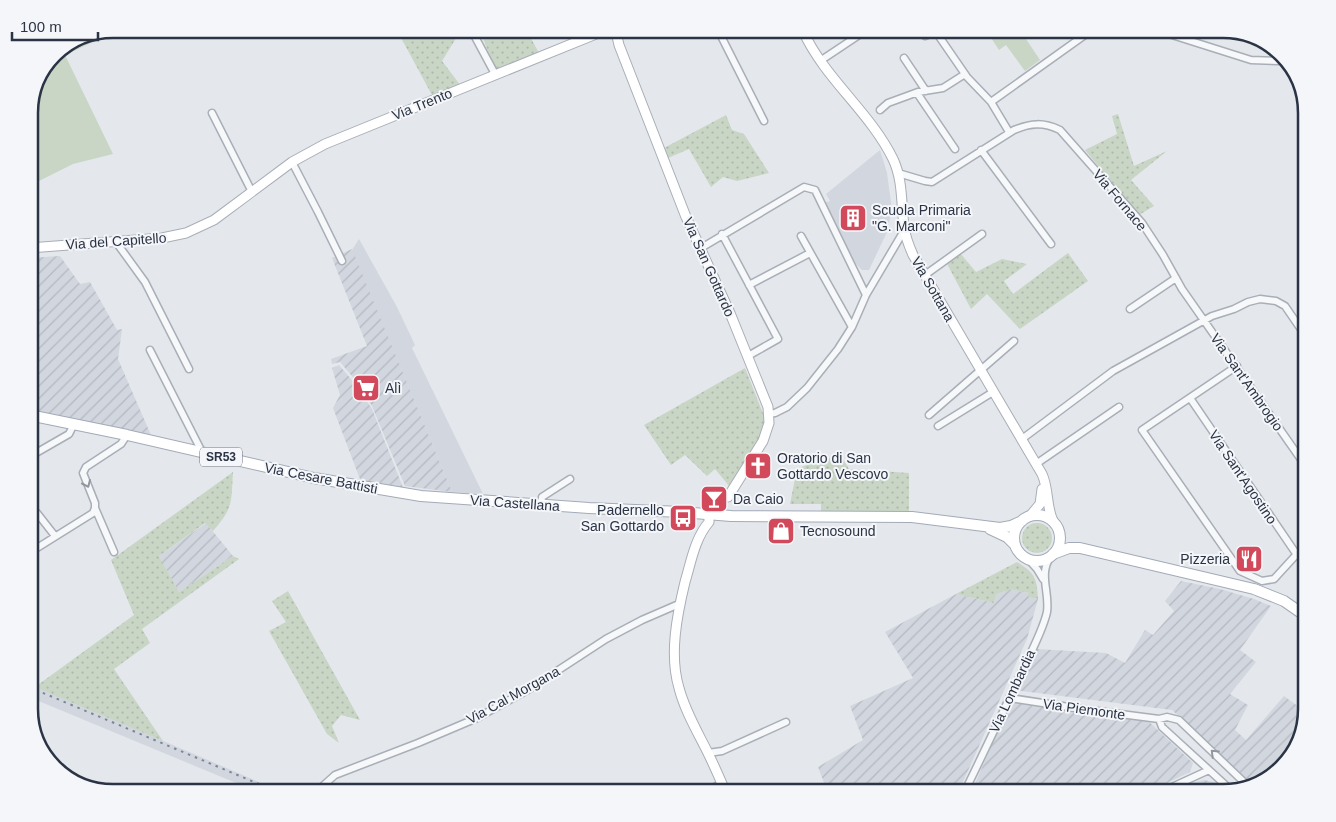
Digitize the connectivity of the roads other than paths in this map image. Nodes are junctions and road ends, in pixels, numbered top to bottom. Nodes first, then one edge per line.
1 (476, 38) edge
2 (585, 38) edge
3 (617, 38) edge
4 (722, 38) edge
5 (807, 38) edge
6 (854, 38) edge
7 (940, 38) edge
8 (1081, 38) edge
9 (1181, 38) edge
10 (904, 58) dead end
11 (820, 61) junction
12 (1278, 61) edge
13 (495, 74) junction
14 (965, 74) junction
15 (926, 91) junction
16 (917, 93) junction
17 (991, 102) junction
18 (880, 110) dead end
19 (212, 113) dead end
20 (764, 121) dead end
21 (1009, 132) junction
22 (955, 149) dead end
23 (981, 150) junction
24 (292, 162) junction
25 (898, 173) junction
26 (252, 192) junction
27 (201, 227) joint
28 (905, 230) junction
29 (722, 234) junction
30 (982, 234) dead end
31 (801, 236) dead end
32 (116, 242) junction
33 (1051, 244) dead end
34 (38, 247) edge
35 (701, 248) junction
36 (810, 253) junction
37 (342, 261) dead end
38 (925, 275) junction
39 (1176, 278) junction
40 (749, 285) junction
41 (866, 295) junction
42 (1130, 309) dead end
43 (1205, 320) junction
44 (1298, 325) edge
45 (852, 327) junction
46 (1014, 341) dead end
47 (150, 350) dead end
48 (748, 356) junction
49 (1236, 366) junction
50 (189, 368) dead end
51 (980, 370) junction
52 (993, 392) junction
53 (1190, 398) junction
54 (1119, 407) dead end
55 (768, 414) junction
56 (929, 415) dead end
57 (38, 417) edge
58 (74, 424) junction
59 (938, 426) dead end
60 (128, 435) junction
61 (1022, 439) junction
62 (202, 452) junction
63 (38, 453) edge
64 (1298, 455) edge
65 (1037, 465) junction
66 (570, 479) dead end
67 (728, 497) dead end
68 (437, 498) joint
69 (541, 505) junction
70 (95, 508) junction
71 (38, 515) edge
72 (709, 515) junction
73 (730, 516) junction
74 (1026, 519) junction
75 (1056, 525) junction
76 (982, 526) junction
77 (704, 529) junction
78 (55, 536) junction
79 (1016, 545) junction
80 (38, 547) edge
81 (1088, 549) junction
82 (114, 552) dead end
83 (1052, 555) junction
84 (1297, 555) joint
85 (1027, 558) junction
86 (1259, 585) junction
87 (1045, 586) junction
88 (681, 598) junction
89 (1298, 611) edge
90 (1010, 698) junction
91 (1159, 719) junction
92 (786, 722) dead end
93 (708, 753) junction
94 (1209, 770) junction
95 (1244, 782) edge
96 (722, 783) edge
97 (325, 784) edge
98 (968, 784) edge
99 (1179, 784) edge
100 (1224, 784) edge

1 - 13 street
2 - 13 street, Via Trento
3 - 35 street, Via San Gottardo
4 - 20 street
5 - 11 street, Via Sottana
6 - 11 street
7 - 14 street
8 - 17 street
9 - 12 street
10 - 15 street
11 - 25 street, Via Sottana
13 - 24 street, Via Trento
14 - 15 street
14 - 17 street
15 - 16 street
16 - 18 street
16 - 22 street
17 - 21 street
19 - 26 street
21 - 23 street, Via Fornace
21 - 39 street, Via Fornace
23 - 25 street, Via Fornace
23 - 33 street
24 - 26 street, Via Trento
24 - 37 street
25 - 28 street, Via Sottana
26 - 27 street, Via Trento
27 - 32 street, Via del Capitello
28 - 38 street, Via Sottana
28 - 41 street
29 - 35 street
29 - 40 street
29 - 41 street
30 - 38 street
31 - 36 street
32 - 34 street, Via del Capitello
32 - 50 street
35 - 48 street, Via San Gottardo
36 - 40 street
36 - 45 street
38 - 51 street, Via Sottana
39 - 42 street
39 - 43 street, Via Fornace
40 - 48 street
41 - 45 street
43 - 44 street
43 - 49 street, Via Sant'Ambrogio
43 - 61 street
45 - 55 street
46 - 51 street
47 - 62 street
48 - 55 street, Via San Gottardo
49 - 53 street
49 - 64 street, Via Sant'Ambrogio
51 - 52 street, Via Sottana
51 - 56 street
52 - 59 street
52 - 61 street, Via Sottana
53 - 84 street, Via Sant'Agostino
53 - 86 street
54 - 65 street
55 - 67 street, Via San Gottardo
57 - 58 main road, Via Cesare Battisti / SR53
58 - 60 main road, Via Cesare Battisti / SR53
58 - 63 street
60 - 62 main road, Via Cesare Battisti / SR53
60 -> 70 street
61 - 65 street, Via Sottana
62 - 68 main road, Via Cesare Battisti / SR53
65 - 74 street, Via Sottana
65 - 75 street, Via Sottana
66 - 69 street
68 - 69 main road, Via Castellana / SR53
69 - 72 main road, Via Castellana / SR53
70 - 78 street
70 - 82 street
71 - 78 street
72 - 73 main road, Via Castellana / SR53
72 - 77 street
73 - 76 main road, Via Castellana / SR53
73 - 77 street
74 - 75 main road, SR53
74 - 76 main road, Via Castellana / SR53
74 - 79 main road
75 - 81 main road, SR53
75 - 83 main road
76 - 79 main road, Via Castellana / SR53
77 - 88 street
78 - 80 street
79 - 85 main road, SR53
81 - 83 main road, SR53
81 - 86 main road, SR53
83 - 85 main road, SR53
83 - 87 street, Via Lombardia
84 - 86 street
85 - 87 street, Via Lombardia
86 - 89 main road, SR53
87 - 90 street, Via Lombardia
88 - 93 street
88 - 97 street, Via Cal Morgana
90 - 91 street, Via Piemonte
90 - 98 street, Via Lombardia
91 - 94 street
95 -> 91 street, Via Piemonte
92 - 93 street
93 - 96 street
94 - 99 street
94 - 100 street

